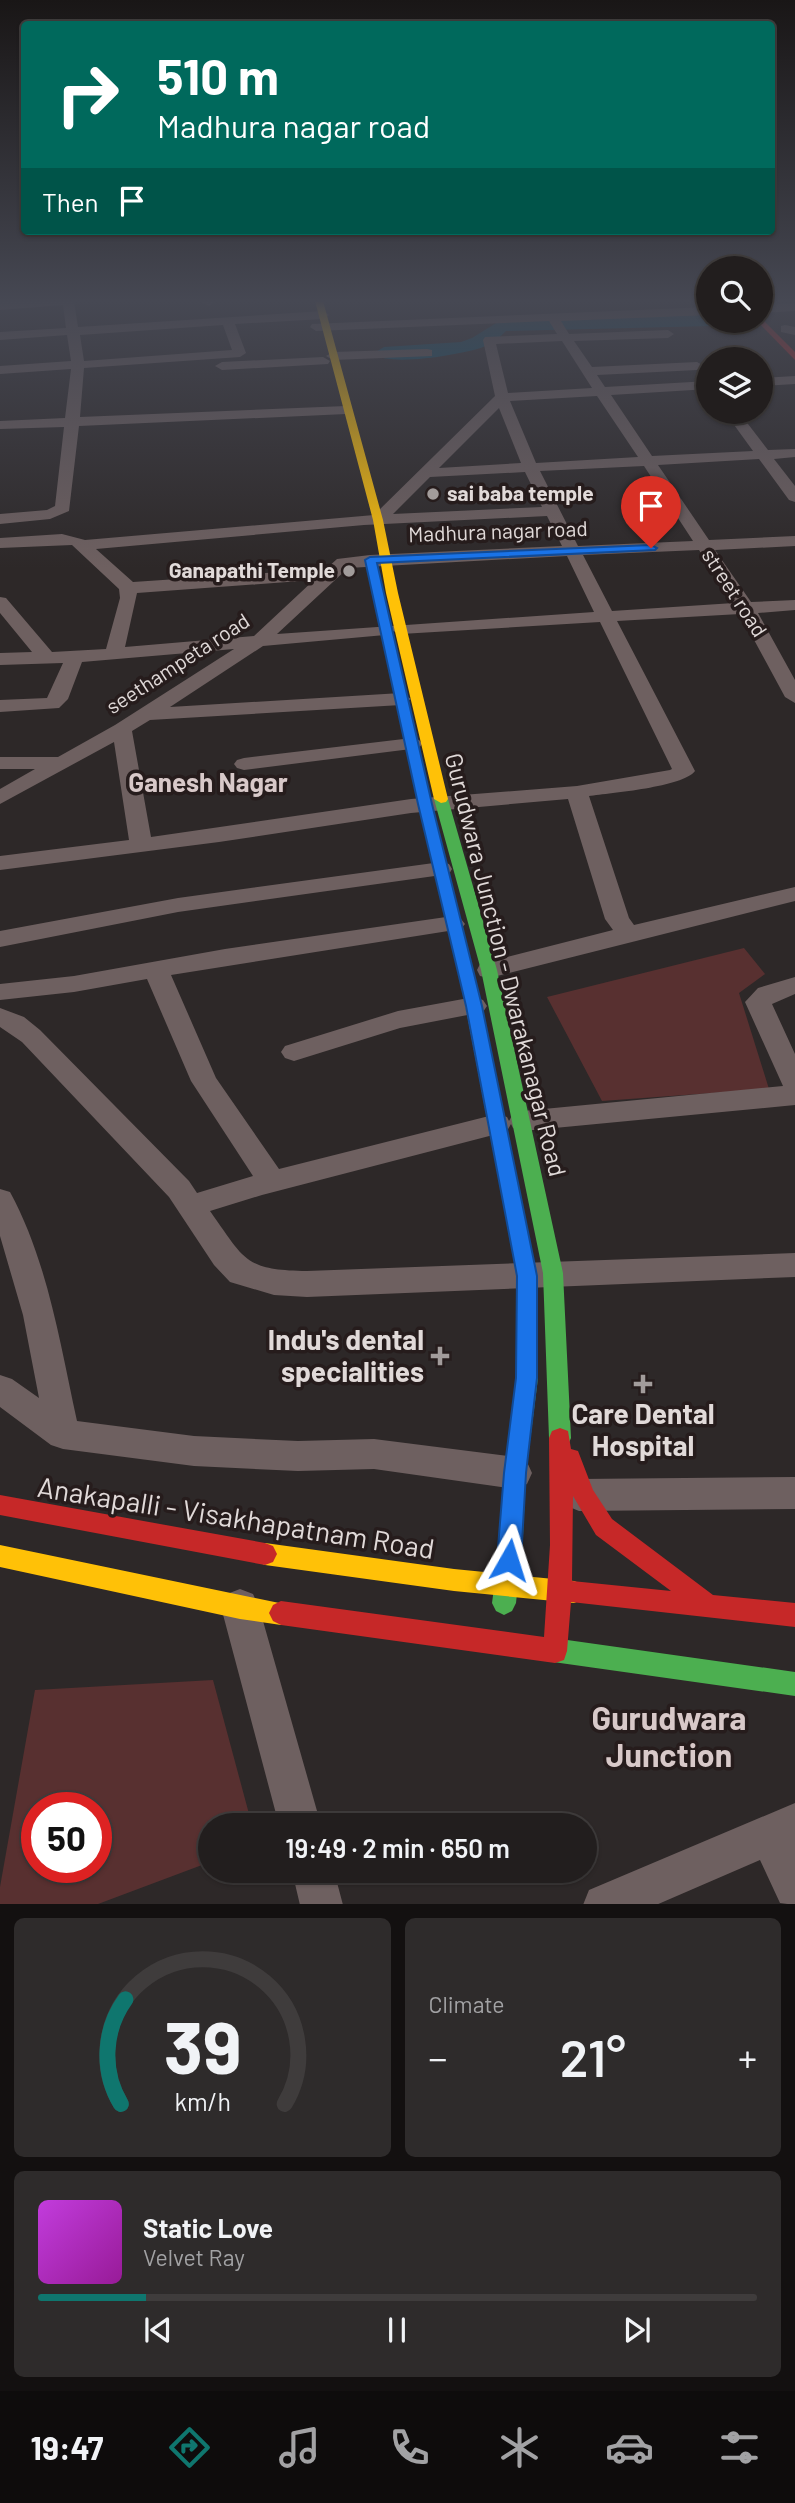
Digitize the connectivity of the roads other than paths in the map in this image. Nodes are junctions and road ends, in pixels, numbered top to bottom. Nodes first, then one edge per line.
1 (75, 390) edge
2 (335, 390) edge
3 (500, 390) edge
4 (602, 390) joint
5 (502, 397) junction
6 (340, 410) junction
7 (71, 421) junction
8 (740, 424) edge
9 (0, 425) edge
10 (795, 453) edge
11 (762, 455) junction
12 (649, 462) junction
13 (530, 467) junction
14 (426, 473) junction
15 (795, 496) edge
16 (553, 511) junction
17 (0, 519) edge
18 (371, 520) junction
19 (795, 541) edge
20 (0, 543) edge
21 (82, 545) junction
22 (704, 545) junction
23 (573, 552) junction
24 (378, 559) junction
25 (332, 574) junction
26 (128, 588) junction
27 (0, 602) edge
28 (795, 605) edge
29 (746, 608) junction
30 (605, 617) junction
31 (393, 629) junction
32 (260, 640) junction
33 (114, 654) junction
34 (75, 657) junction
35 (0, 659) edge
36 (47, 659) junction
37 (793, 689) edge
38 (401, 699) junction
39 (0, 706) edge
40 (146, 714) junction
41 (122, 729) junction
42 (412, 744) junction
43 (0, 763) edge
44 (60, 763) junction
45 (244, 764) dead end
46 (577, 792) junction
47 (0, 798) edge
48 (428, 801) junction
49 (141, 844) junction
50 (0, 863) edge
51 (441, 870) dead end
52 (795, 894) edge
53 (453, 923) dead end
54 (628, 934) junction
55 (0, 939) edge
56 (156, 970) junction
57 (795, 985) edge
58 (477, 986) junction
59 (0, 992) edge
60 (0, 1017) edge
61 (294, 1052) dead end
62 (795, 1083) edge
63 (795, 1095) edge
64 (510, 1122) junction
65 (273, 1182) junction
66 (0, 1200) edge
67 (191, 1206) junction
68 (795, 1265) edge
69 (540, 1274) junction
70 (0, 1389) edge
71 (62, 1434) junction
72 (515, 1473) junction
73 (795, 1493) edge
74 (573, 1495) junction
75 (0, 1505) edge
76 (0, 1556) edge
77 (506, 1585) junction
78 (561, 1591) junction
79 (712, 1606) junction
80 (240, 1607) junction
81 (795, 1615) edge
82 (501, 1631) junction
83 (555, 1651) junction
84 (795, 1684) edge
85 (297, 1813) edge
86 (783, 1830) edge
87 (316, 1883) edge
88 (795, 1888) edge
89 (322, 1904) edge
90 (606, 1904) edge

1 - 7 street
2 - 6 main road, Gurudwara Junction - Dwarakanagar Road
3 - 5 street
4 - 5 street
4 - 12 street, street road
5 - 13 street
5 - 14 street
6 - 7 street
6 - 18 main road, Gurudwara Junction - Dwarakanagar Road
7 - 9 street
7 - 17 street
8 - 11 street
10 - 11 street
11 - 12 street
11 - 15 street
12 - 13 street
12 - 22 street, street road
13 - 14 street
13 - 16 street
14 - 18 street
16 - 18 street
16 - 23 street
18 - 21 street
18 - 24 main road, Gurudwara Junction - Dwarakanagar Road
19 - 22 street, Madhura nagar road
20 - 21 street
21 - 26 street
22 - 23 street, Madhura nagar road
22 - 29 street, street road
23 - 24 street, Madhura nagar road
23 - 30 street
24 - 25 street, seethampeta road
24 - 31 main road, Gurudwara Junction - Dwarakanagar Road
25 - 26 street
25 - 32 street, seethampeta road
26 - 33 street
27 - 36 street
28 - 29 street
29 - 30 street
29 - 37 street, street road
30 - 31 street
30 - 46 street
31 - 32 street
31 - 38 main road, Gurudwara Junction - Dwarakanagar Road
31 - 48 main road, Gurudwara Junction - Dwarakanagar Road
32 - 33 street
32 - 40 street, seethampeta road
33 - 34 street
34 - 36 street
34 - 39 street
35 - 36 street
38 - 40 street
38 - 42 main road, Gurudwara Junction - Dwarakanagar Road
40 - 41 street, seethampeta road
41 - 44 street, seethampeta road
41 - 49 street
42 - 45 street
42 - 48 main road, Gurudwara Junction - Dwarakanagar Road
43 - 44 street
44 - 47 street, seethampeta road
46 - 48 street
46 - 54 street
48 - 49 street
48 - 58 main road, Gurudwara Junction - Dwarakanagar Road
49 - 50 street
51 - 55 street
52 - 54 street
53 - 56 street
54 - 58 street
56 - 59 street
56 - 65 street
57 - 62 street
58 - 61 street
58 - 64 main road, Gurudwara Junction - Dwarakanagar Road
58 - 64 main road, Gurudwara Junction - Dwarakanagar Road
60 - 67 street
63 - 64 street
64 - 65 street
64 - 69 main road, Gurudwara Junction - Dwarakanagar Road
64 - 69 main road, Gurudwara Junction - Dwarakanagar Road
65 - 67 street
66 - 71 street
67 - 69 street
68 - 69 street
69 - 72 main road, Gurudwara Junction - Dwarakanagar Road
69 - 74 main road, Gurudwara Junction - Dwarakanagar Road
70 - 71 street
71 - 72 street
72 - 77 main road, Gurudwara Junction - Dwarakanagar Road
73 - 74 street
74 - 78 main road
74 - 79 main road
75 - 77 main road, Anakapalli - Visakhapatnam Road
76 - 80 main road
77 - 78 main road, Anakapalli - Visakhapatnam Road
77 - 82 main road, Gurudwara Junction - Dwarakanagar Road
78 - 79 main road, Anakapalli - Visakhapatnam Road
78 - 83 main road
79 - 81 main road, Anakapalli - Visakhapatnam Road
80 - 82 main road
80 - 85 street
82 - 83 main road
83 - 84 main road
86 - 88 street
86 - 90 street
87 - 89 street

